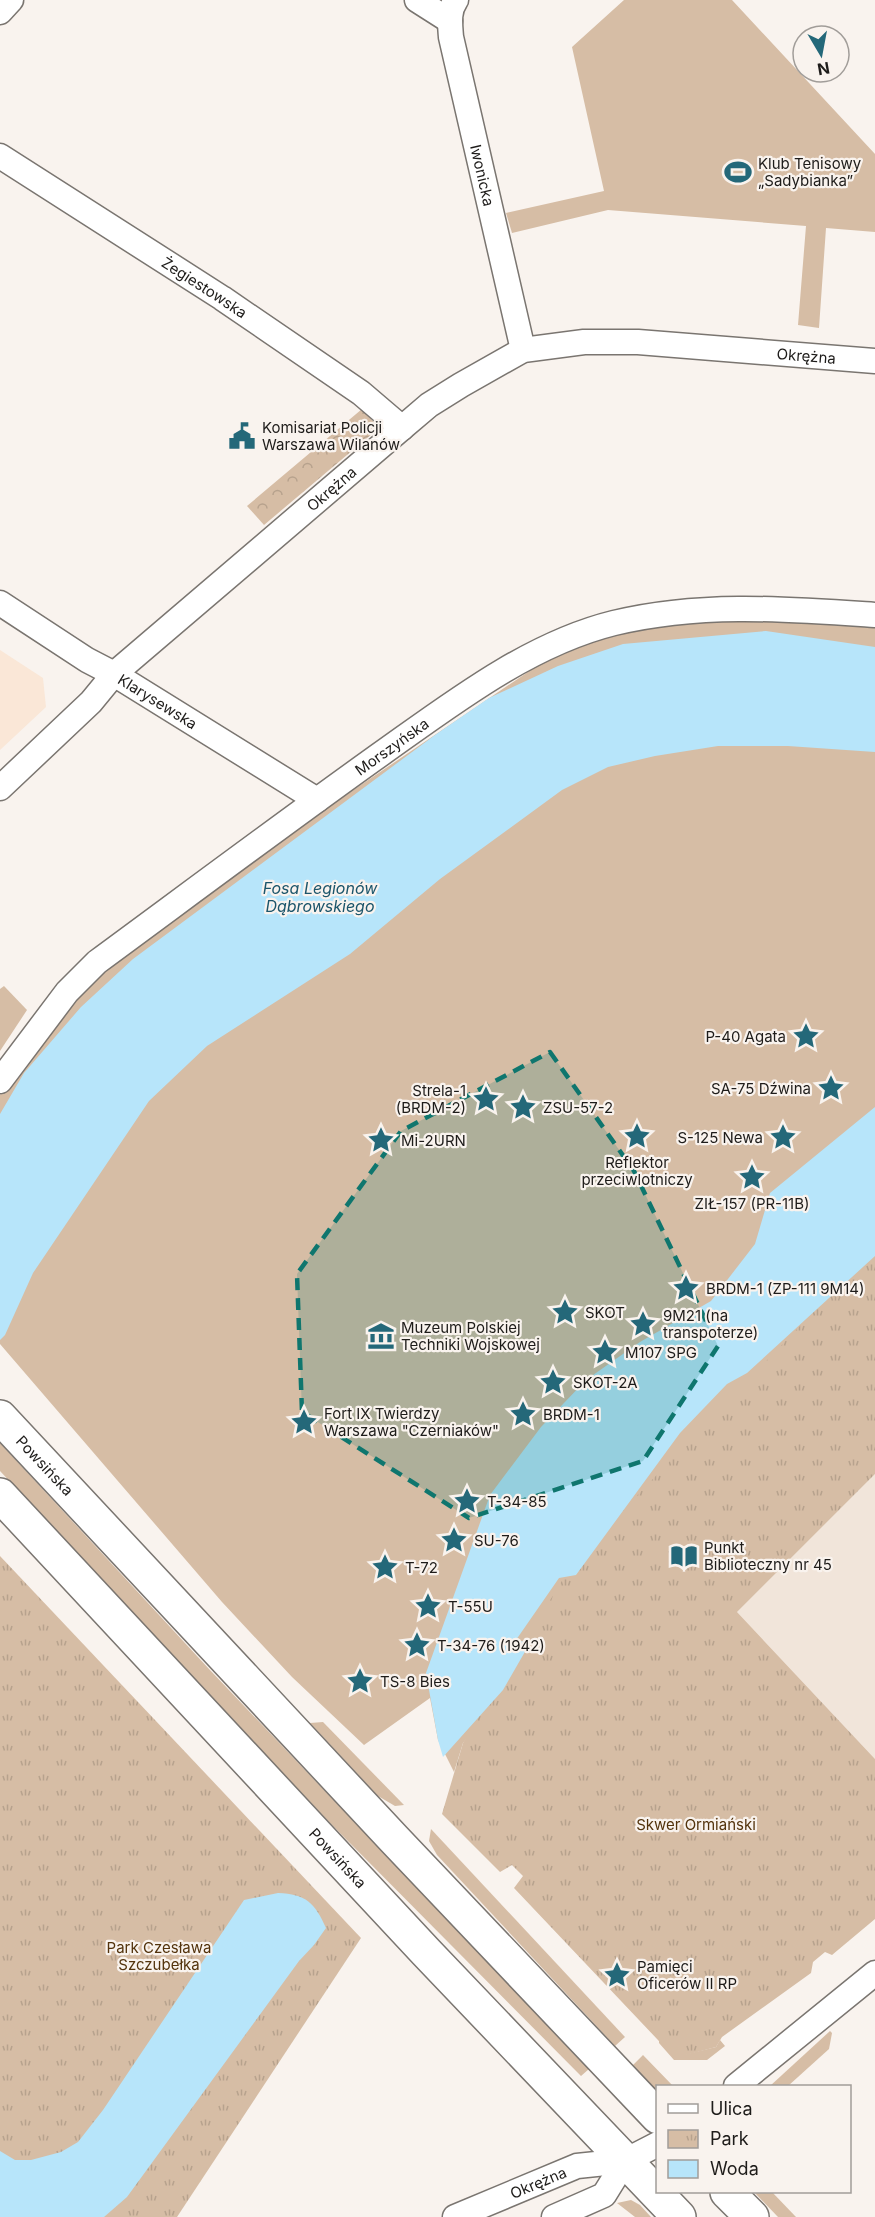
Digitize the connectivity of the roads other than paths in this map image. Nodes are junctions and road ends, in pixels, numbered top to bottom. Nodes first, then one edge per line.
1 (11, 0) edge
2 (417, 0) edge
3 (453, 11) edge
4 (0, 12) edge
5 (0, 156) edge
6 (524, 350) junction
7 (875, 361) edge
8 (402, 428) junction
9 (0, 603) edge
10 (875, 615) edge
11 (114, 674) junction
12 (0, 788) edge
13 (317, 800) junction
14 (0, 1081) edge
15 (0, 1418) edge
16 (0, 1496) edge
17 (875, 1973) edge
18 (737, 2085) edge
19 (656, 2116) edge
20 (656, 2145) edge
21 (625, 2161) junction
22 (728, 2193) edge
23 (455, 2217) edge
24 (554, 2217) edge
25 (679, 2217) edge
26 (752, 2217) edge

1 - 4 street
2 - 3 street
3 - 6 street, Iwonicka
5 - 8 street, Żegiestowska
6 - 7 street, Okrężna
6 - 8 street, Okrężna
8 - 11 street, Okrężna
9 - 11 street, Klarysewska
10 - 13 street, Morszyńska
11 - 12 street, Okrężna
11 - 13 street, Klarysewska
13 - 14 street, Morszyńska
15 - 19 main road, Powsińska
16 - 21 main road, Powsińska
17 - 18 street
20 - 21 street, Okrężna
21 - 23 street, Okrężna
21 - 24 street
21 - 25 main road, Powsińska
22 - 26 main road

